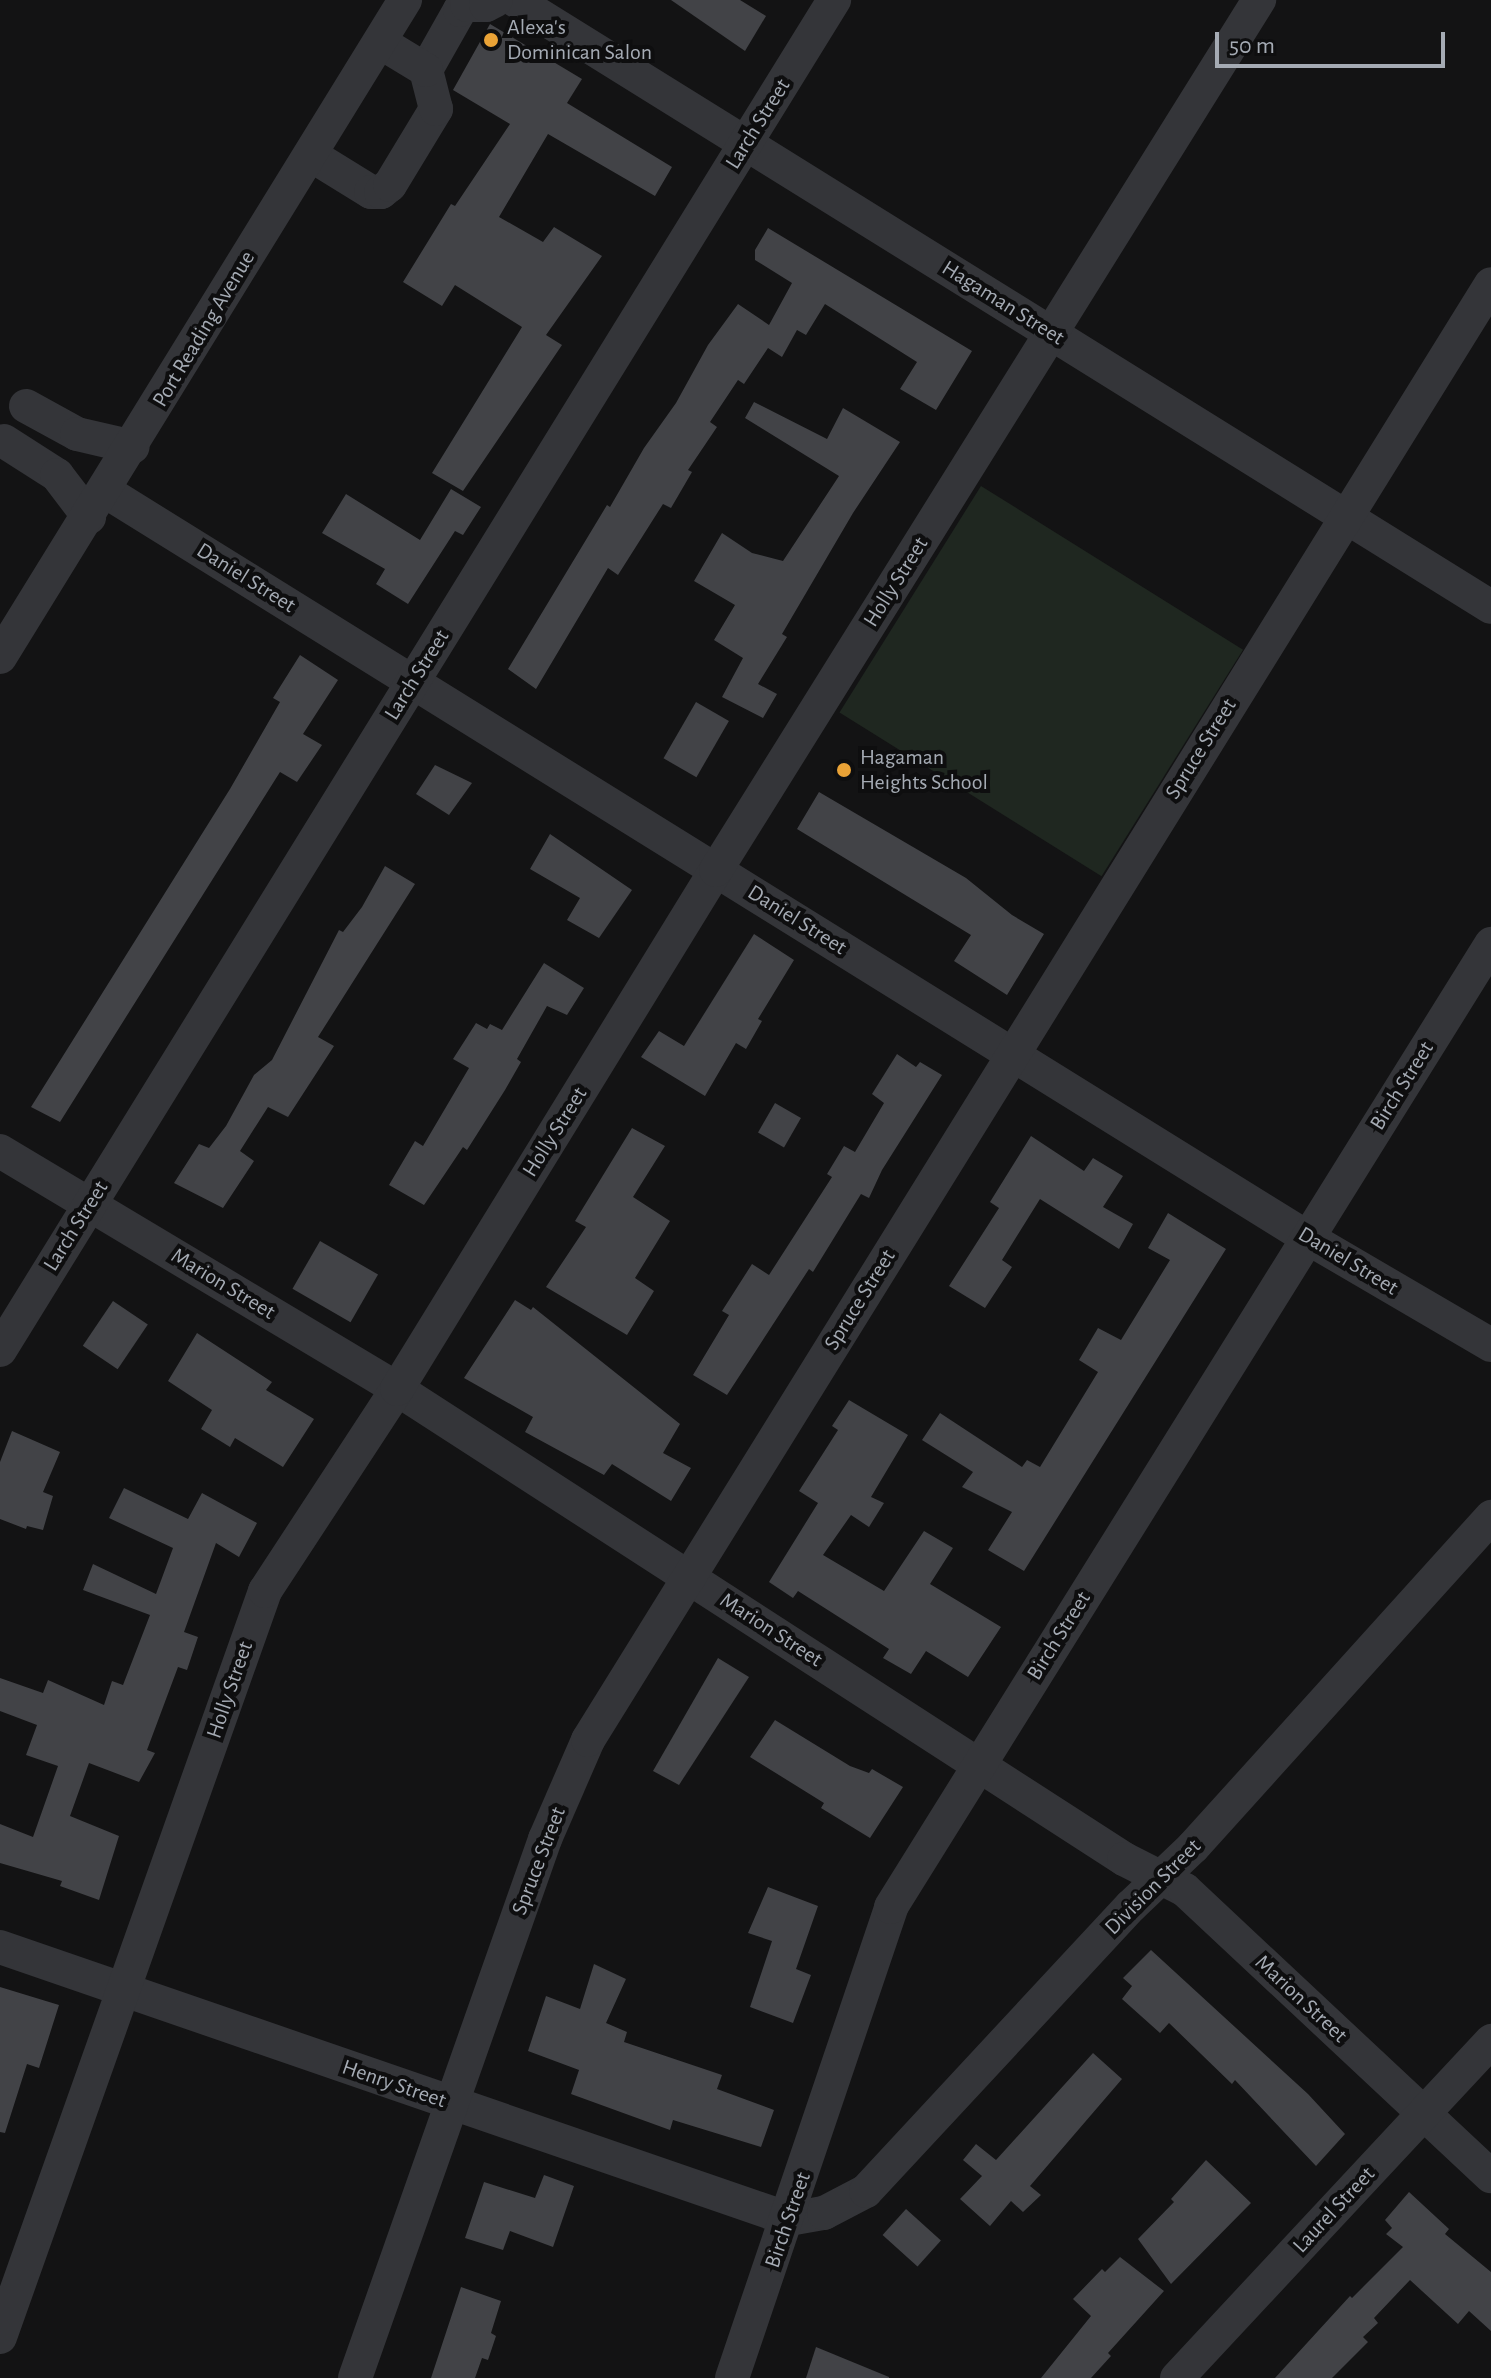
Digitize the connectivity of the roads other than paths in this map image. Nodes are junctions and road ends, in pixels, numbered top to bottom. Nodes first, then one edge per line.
1 (405, 0) edge
2 (496, 0) edge
3 (515, 0) edge
4 (834, 0) edge
5 (1259, 0) edge
6 (380, 42) junction
7 (426, 70) junction
8 (746, 143) junction
9 (311, 155) junction
10 (1491, 284) edge
11 (1051, 333) junction
12 (26, 406) dead end
13 (4, 441) dead end
14 (133, 447) junction
15 (97, 504) junction
16 (1345, 516) junction
17 (1491, 607) edge
18 (0, 657) edge
19 (413, 682) junction
20 (716, 870) junction
21 (1491, 944) edge
22 (1012, 1054) junction
23 (0, 1151) edge
24 (90, 1204) junction
25 (1308, 1238) junction
26 (1491, 1345) edge
27 (0, 1350) edge
28 (397, 1389) junction
29 (1491, 1517) edge
30 (689, 1578) junction
31 (979, 1765) junction
32 (1160, 1878) junction
33 (0, 1947) edge
34 (123, 1990) junction
35 (1491, 2041) edge
36 (451, 2104) junction
37 (1424, 2114) junction
38 (1491, 2176) edge
39 (789, 2219) junction
40 (0, 2337) edge
41 (355, 2378) edge
42 (732, 2378) edge
43 (1177, 2378) edge

1 - 6 street, Port Reading Avenue
2 - 7 street
3 - 8 street, Hagaman Street
4 - 8 street, Larch Street
5 - 11 street, Holly Street
6 - 7 street
6 - 9 street, Port Reading Avenue
7 - 9 street
8 - 11 street, Hagaman Street
8 - 19 street, Larch Street
9 - 14 street, Port Reading Avenue
10 - 16 street, Spruce Street
11 - 16 street, Hagaman Street
11 - 20 street, Holly Street
12 - 14 street
13 - 15 street
14 - 15 street, Port Reading Avenue
15 - 18 street, Port Reading Avenue
15 - 19 street, Daniel Street
16 - 17 street, Hagaman Street
16 - 22 street, Spruce Street
19 - 20 street, Daniel Street
19 - 24 street, Larch Street
20 - 22 street, Daniel Street
20 - 28 street, Holly Street
21 - 25 street, Birch Street
22 - 25 street, Daniel Street
22 - 30 street, Spruce Street
23 - 24 street, Marion Street
24 - 27 street, Larch Street
24 - 28 street, Marion Street
25 - 26 street, Daniel Street
25 - 31 street, Birch Street
28 - 30 street, Marion Street
28 - 34 street, Holly Street
29 - 32 street, Division Street
30 - 31 street, Marion Street
30 - 36 street, Spruce Street
31 - 32 street, Marion Street
31 - 39 street, Birch Street
32 - 37 street, Marion Street
32 - 39 street, Division Street
33 - 34 street, Henry Street
34 - 36 street, Henry Street
34 - 40 street, Holly Street
35 - 37 street, Laurel Street
36 - 39 street, Henry Street
36 - 41 street, Spruce Street
37 - 38 street, Marion Street
37 - 43 street, Laurel Street
39 - 42 street, Birch Street

